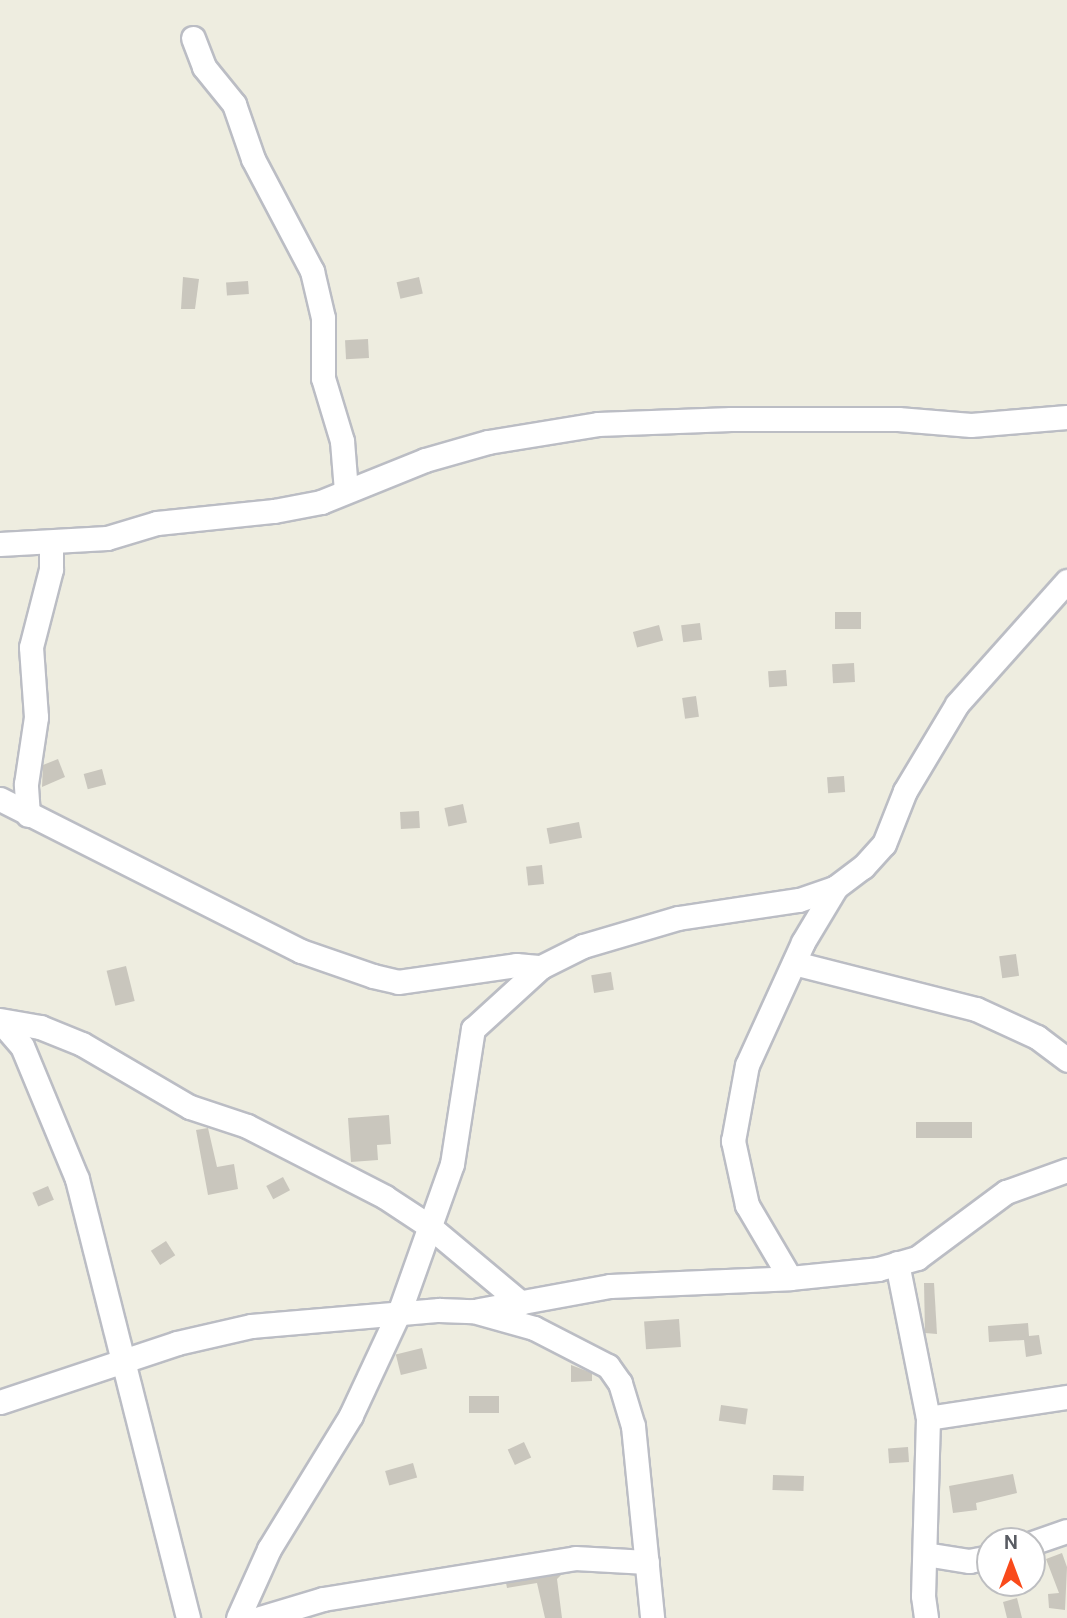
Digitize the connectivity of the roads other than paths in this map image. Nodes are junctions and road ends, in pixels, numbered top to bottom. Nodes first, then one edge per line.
1 (193, 38) dead end
2 (1067, 417) edge
3 (346, 491) junction
4 (51, 543) junction
5 (0, 544) edge
6 (1067, 581) edge
7 (0, 799) edge
8 (28, 815) junction
9 (836, 887) junction
10 (794, 963) junction
11 (541, 967) junction
12 (0, 1021) edge
13 (1067, 1060) edge
14 (1067, 1170) edge
15 (429, 1226) junction
16 (897, 1264) junction
17 (790, 1278) junction
18 (522, 1303) junction
19 (400, 1310) junction
20 (473, 1311) junction
21 (127, 1362) junction
22 (1067, 1397) edge
23 (0, 1402) edge
24 (928, 1418) junction
25 (1067, 1531) edge
26 (1046, 1538) edge
27 (925, 1554) junction
28 (976, 1560) edge
29 (647, 1562) junction
30 (188, 1618) edge
31 (238, 1618) edge
32 (260, 1618) edge
33 (652, 1618) edge
34 (926, 1618) edge

1 - 3 street
2 - 3 street
3 - 4 street
4 - 5 street
4 - 8 street
6 - 9 street
7 - 8 street
8 - 11 street
9 - 10 street
9 - 11 street
10 - 13 street
10 - 17 street
11 - 15 street
12 - 15 street
12 - 21 street
14 - 16 street
15 - 18 street
15 - 19 street
16 - 17 street
16 - 24 street
17 - 18 street
18 - 20 street
19 - 20 street
19 - 21 street
19 - 31 street
20 - 29 street
21 - 23 street
21 - 30 street
22 - 24 street
24 - 27 street
25 - 26 street
27 - 28 street
27 - 34 street
29 - 32 street
29 - 33 street

